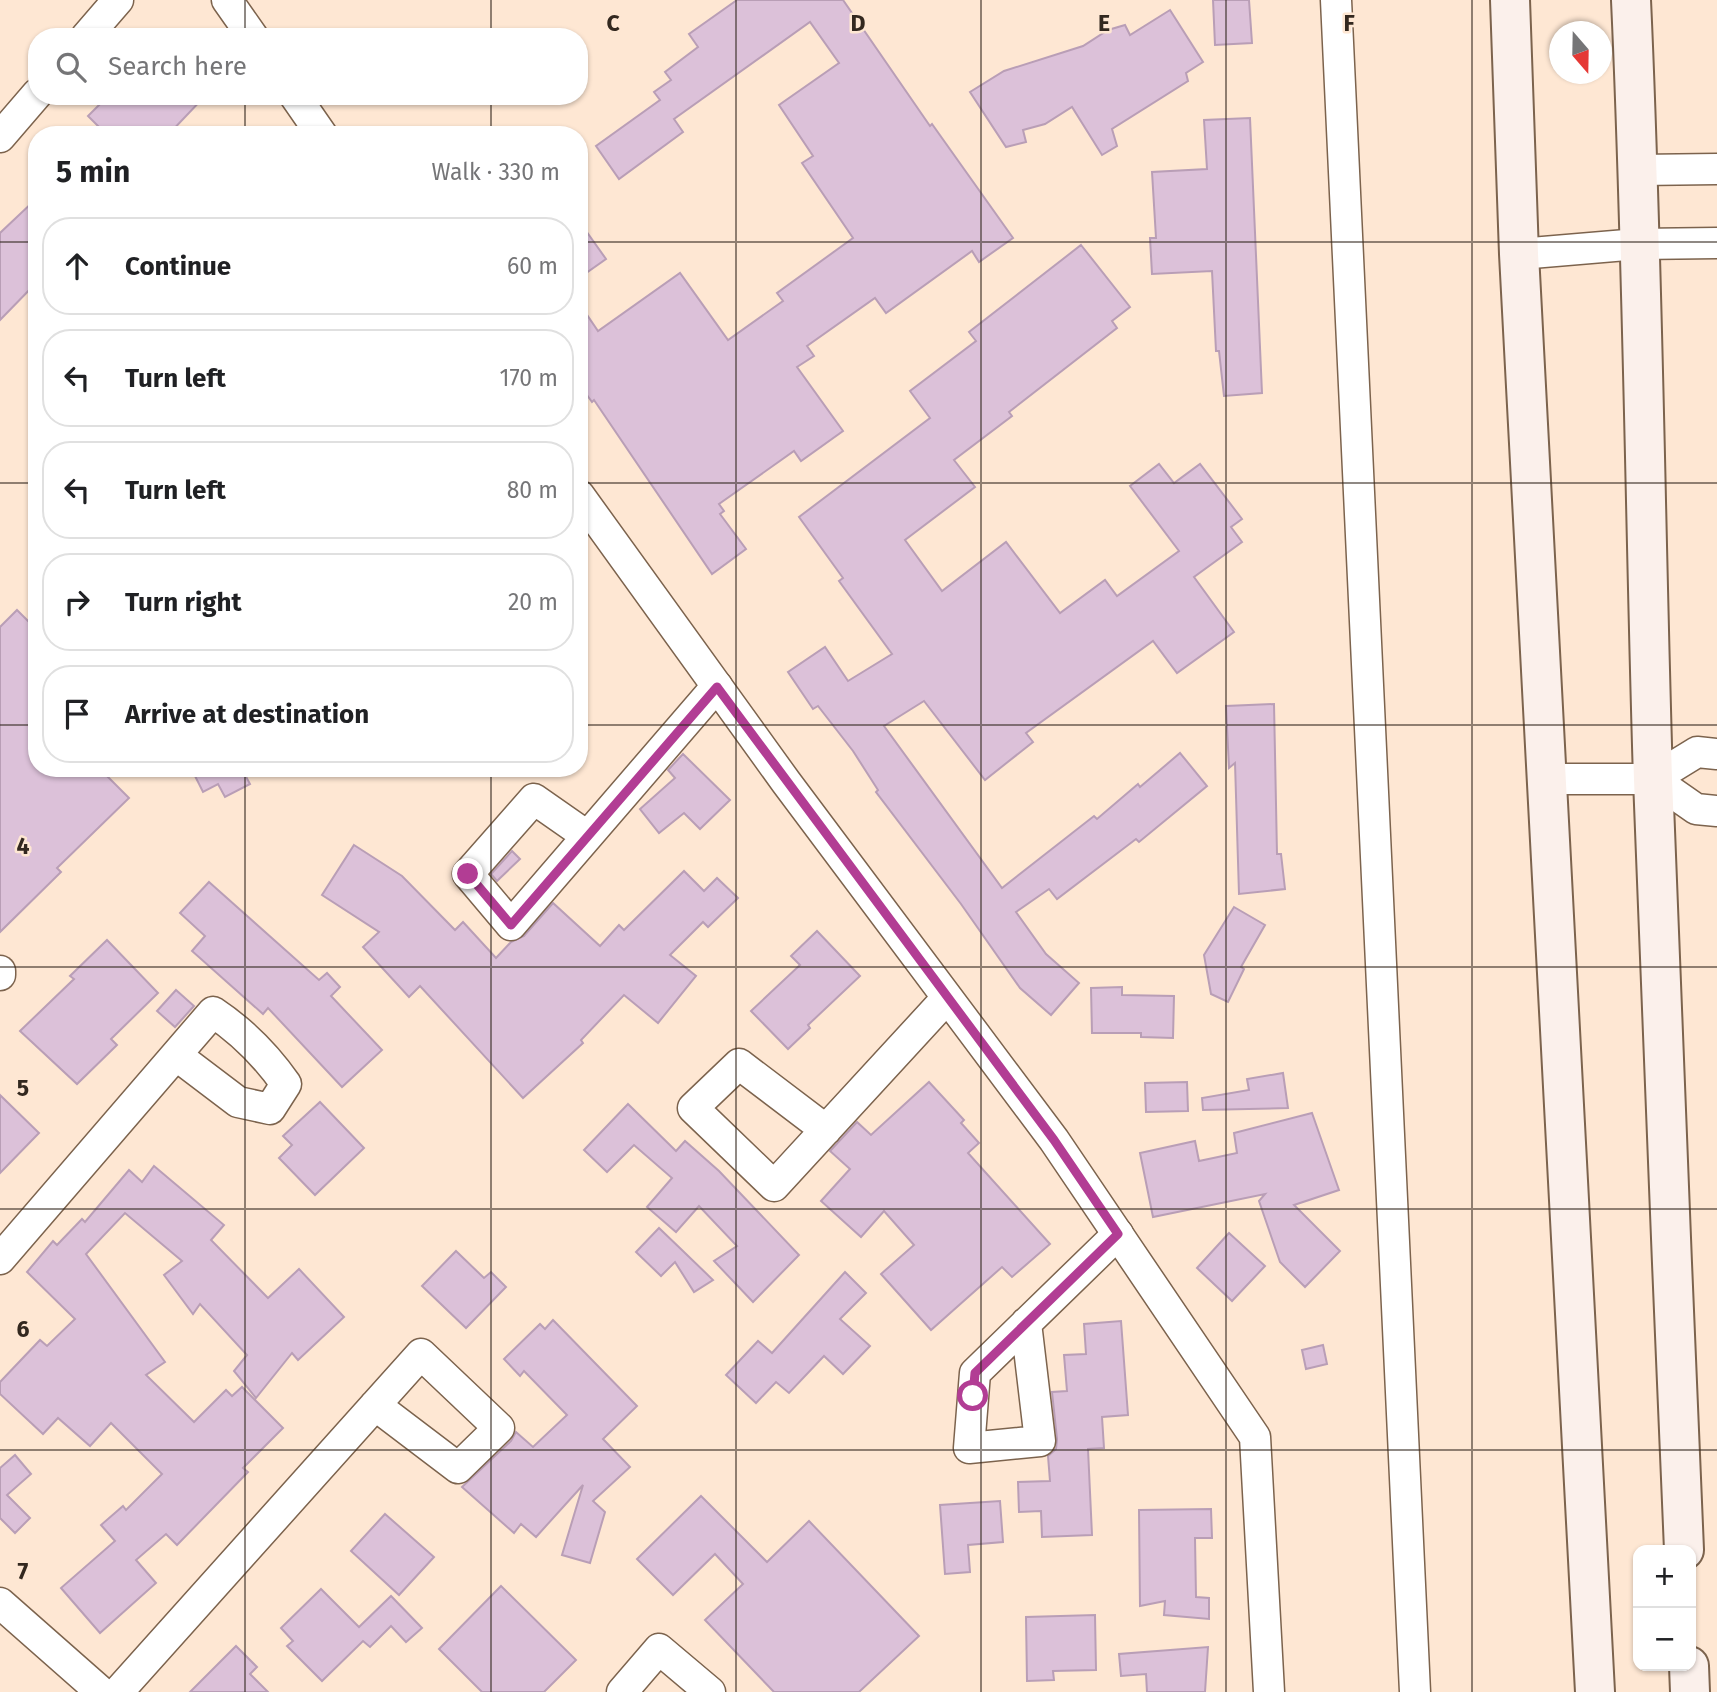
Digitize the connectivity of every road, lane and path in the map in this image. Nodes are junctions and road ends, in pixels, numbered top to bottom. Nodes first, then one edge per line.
1 (118, 0) edge
2 (227, 0) edge
3 (1336, 0) edge
4 (1510, 0) edge
5 (1631, 0) edge
6 (94, 28) edge
7 (247, 28) edge
8 (28, 104) edge
9 (301, 105) edge
10 (316, 126) edge
11 (0, 137) edge
12 (1717, 169) edge
13 (1639, 170) junction
14 (1717, 243) edge
15 (1638, 244) junction
16 (1519, 254) junction
17 (588, 508) edge
18 (717, 687) junction
19 (1717, 754) edge
20 (1547, 779) junction
21 (1653, 779) junction
22 (1717, 811) edge
23 (587, 836) dead end
24 (947, 998) junction
25 (176, 1055) dead end
26 (826, 1130) dead end
27 (1118, 1234) junction
28 (0, 1259) edge
29 (1027, 1323) dead end
30 (375, 1405) dead end
31 (1684, 1545) edge
32 (0, 1603) edge
33 (1689, 1671) edge
34 (101, 1692) edge
35 (118, 1692) edge
36 (622, 1692) edge
37 (710, 1692) edge
38 (1269, 1692) edge
39 (1415, 1692) edge
40 (1595, 1692) edge
41 (1690, 1692) edge

1 - 6 street
2 - 7 street
3 - 39 street
4 - 16 main road
5 - 13 main road
8 - 11 street
9 - 10 street
12 - 13 street
13 - 15 main road
14 - 15 street
15 - 16 street
15 - 21 main road
16 - 20 main road
17 - 18 street
18 - 23 street
18 - 24 street
19 - 21 street
20 - 21 street
20 - 40 main road
21 - 22 street
21 - 31 main road
24 - 26 street
24 - 27 street
25 - 28 street
27 - 29 street
27 - 38 street
30 - 35 street
32 - 34 street
33 - 41 main road
36 - 37 street

